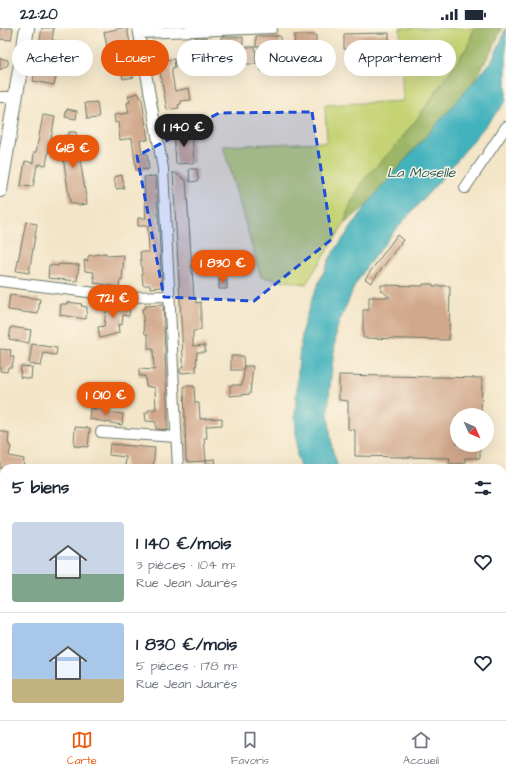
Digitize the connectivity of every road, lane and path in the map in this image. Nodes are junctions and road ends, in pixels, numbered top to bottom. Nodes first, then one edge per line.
1 (27, 28) edge
2 (272, 28) edge
3 (138, 30) edge
4 (0, 97) edge
5 (16, 97) junction
6 (506, 126) edge
7 (465, 188) dead end
8 (0, 190) edge
9 (0, 281) edge
10 (169, 296) junction
11 (101, 432) dead end
12 (176, 437) junction
13 (178, 464) edge

1 - 5 main road
2 - 3 street
3 - 10 street
4 - 5 street
5 - 8 main road
6 - 7 street
9 - 10 street
10 - 12 street
11 - 12 street
12 - 13 street

